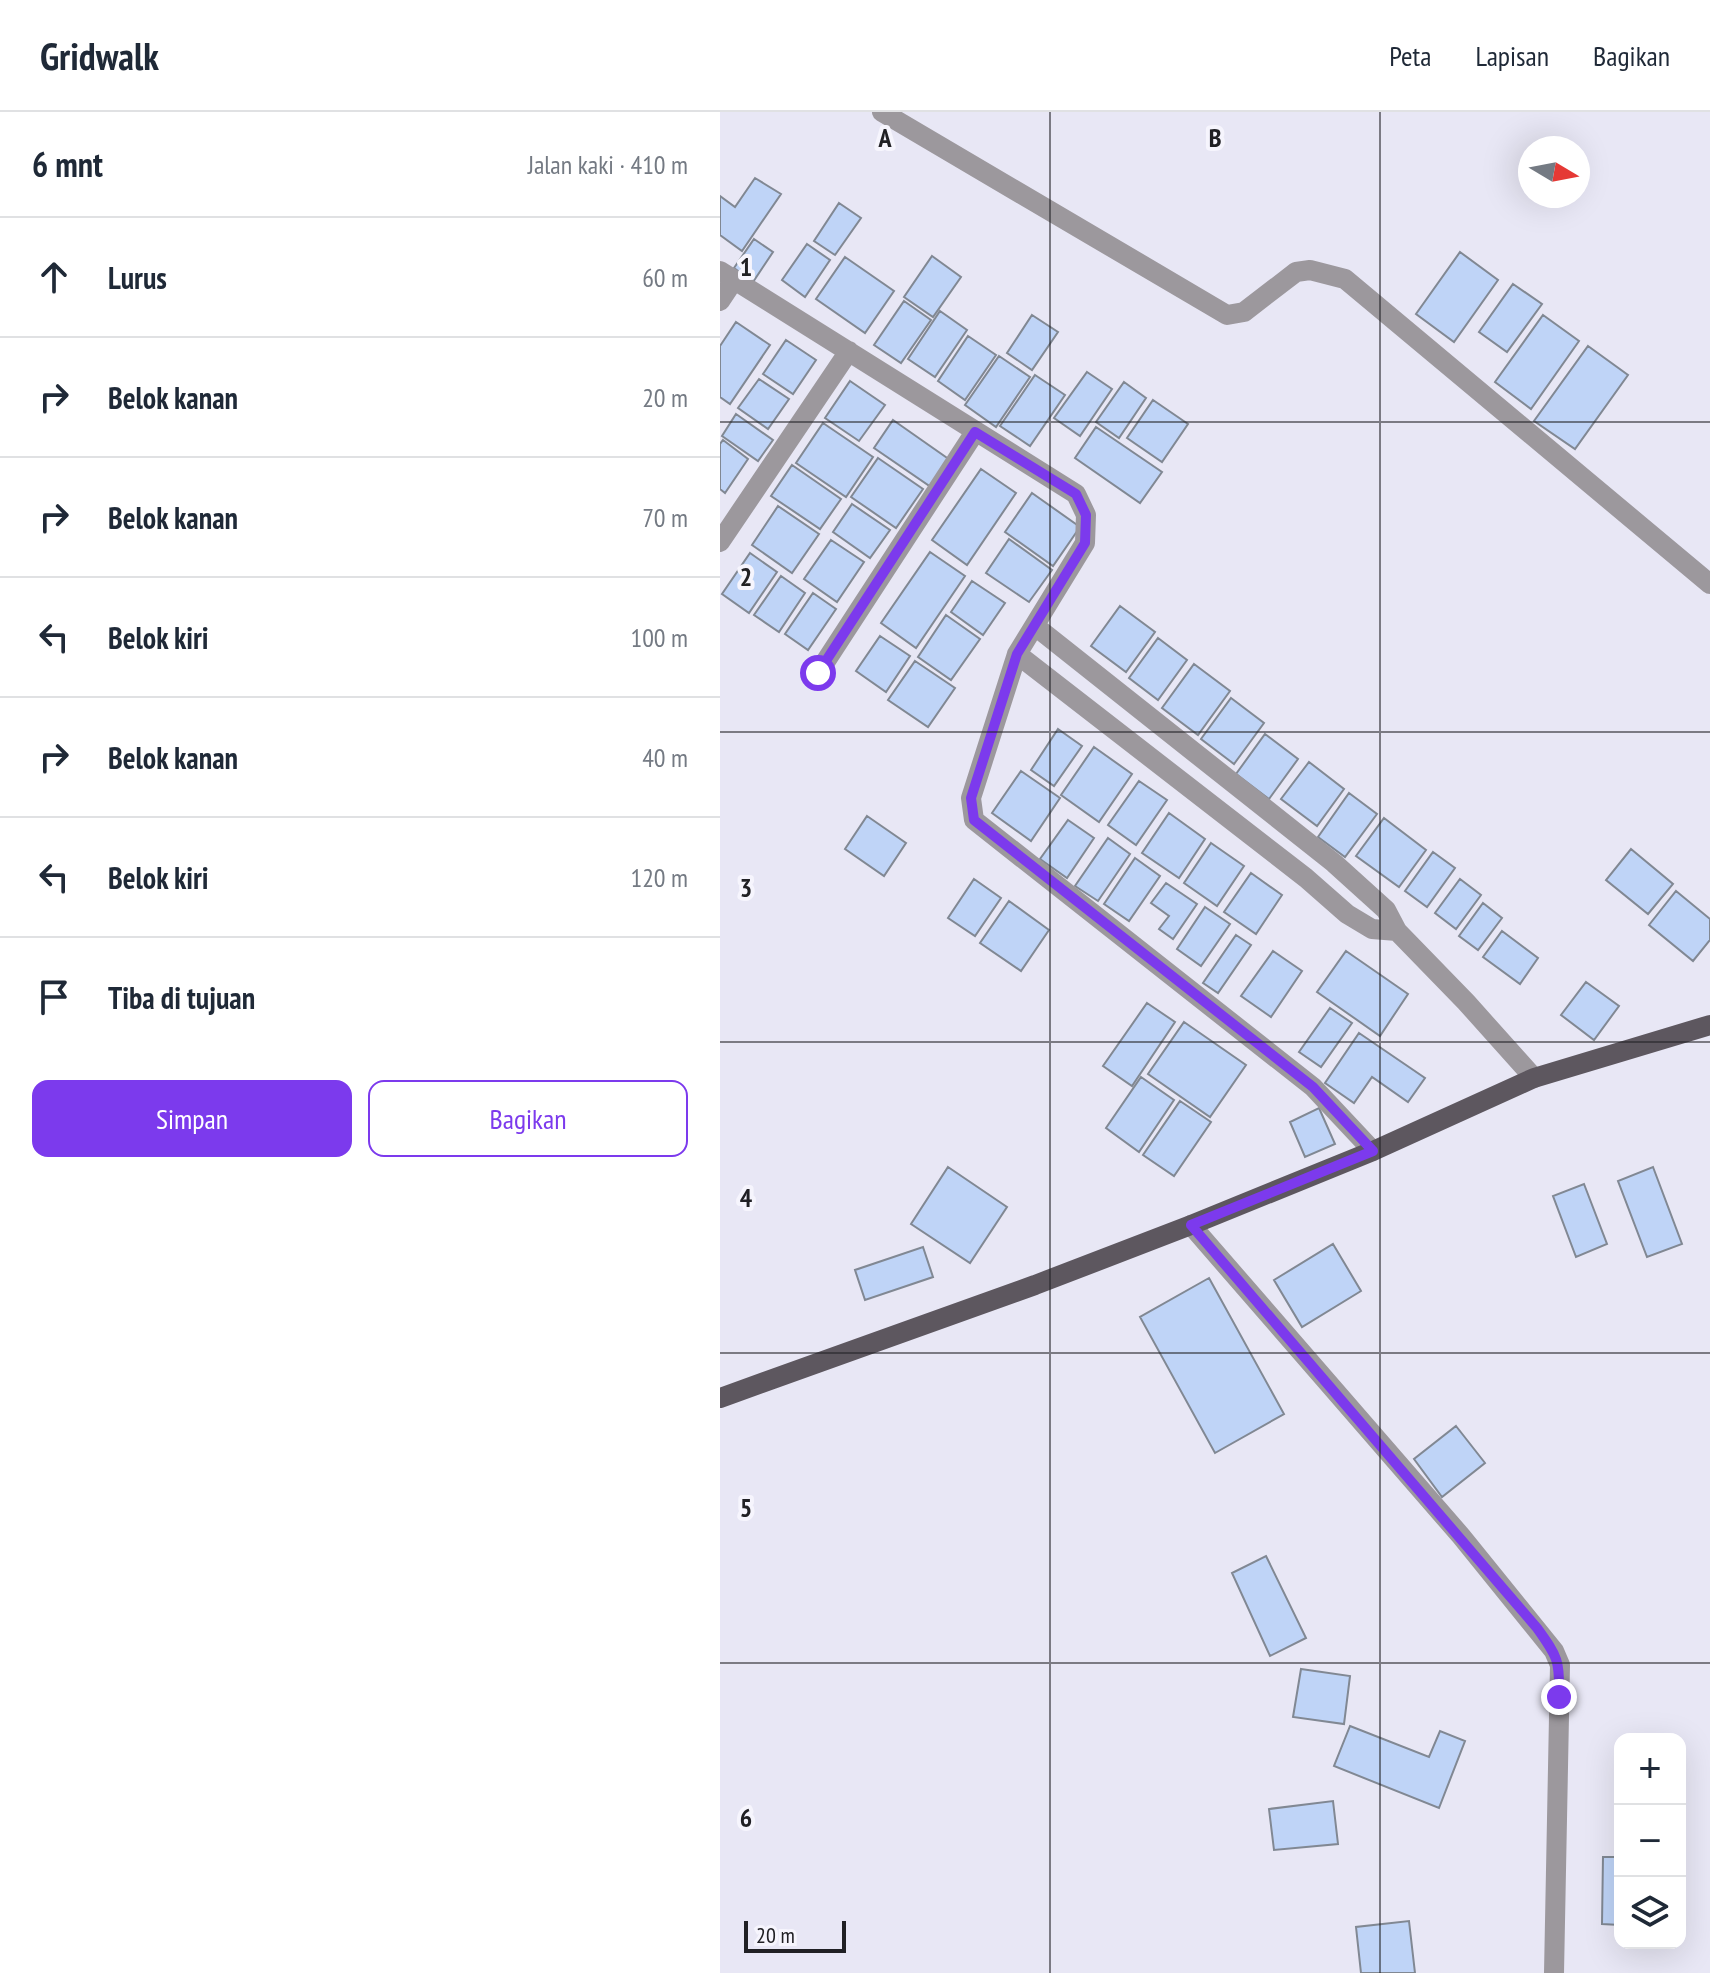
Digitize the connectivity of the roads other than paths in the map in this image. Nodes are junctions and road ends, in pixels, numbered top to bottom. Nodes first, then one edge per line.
1 (882, 112) edge
2 (727, 276) edge
3 (720, 301) edge
4 (849, 351) junction
5 (975, 432) junction
6 (720, 542) edge
7 (1710, 584) edge
8 (1035, 626) junction
9 (1017, 654) junction
10 (818, 673) dead end
11 (1397, 931) junction
12 (1710, 1025) edge
13 (1534, 1078) junction
14 (1373, 1151) junction
15 (1191, 1225) junction
16 (720, 1398) edge
17 (1554, 1973) edge

1 - 7 street
2 - 3 street
2 - 4 street
4 - 5 street
4 - 6 street
5 - 8 street
5 - 10 street
8 - 9 street
8 - 11 street
9 - 11 street
9 - 14 street
11 - 13 street
12 - 13 main road
13 - 14 main road
14 - 15 main road
15 - 16 main road
15 - 17 street

